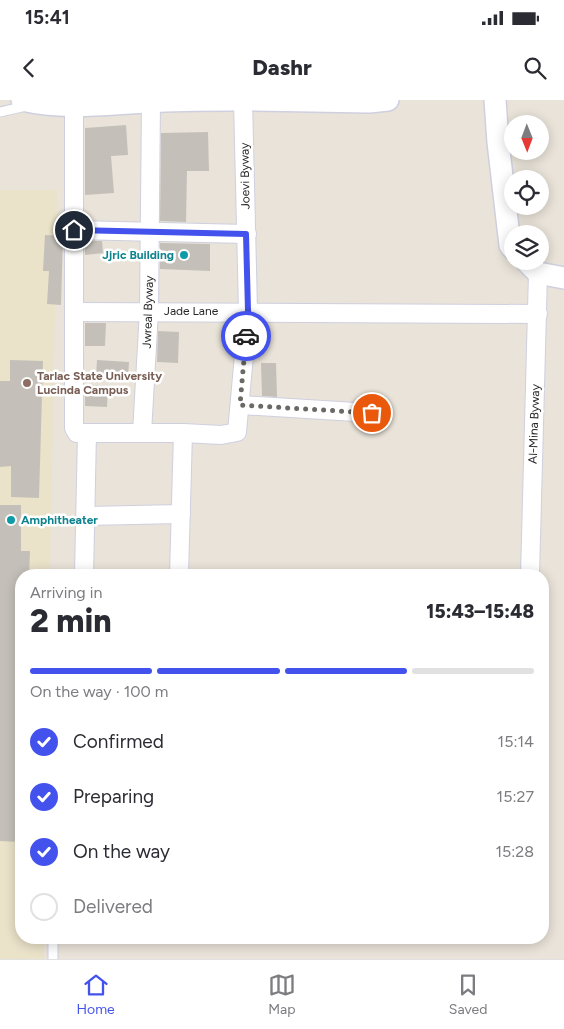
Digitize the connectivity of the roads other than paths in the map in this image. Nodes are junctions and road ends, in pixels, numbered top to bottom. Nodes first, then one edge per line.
1 (234, 100) edge
2 (243, 100) edge
3 (255, 100) edge
4 (388, 100) edge
5 (495, 100) edge
6 (29, 102) edge
7 (151, 102) junction
8 (74, 107) junction
9 (0, 112) edge
10 (508, 225) edge
11 (74, 230) junction
12 (150, 232) junction
13 (246, 234) junction
14 (532, 270) edge
15 (541, 270) edge
16 (564, 278) edge
17 (150, 311) junction
18 (248, 311) junction
19 (74, 312) junction
20 (538, 314) junction
21 (240, 405) junction
22 (372, 413) dead end
23 (142, 432) junction
24 (82, 433) junction
25 (183, 433) junction
26 (181, 514) junction
27 (86, 516) junction
28 (84, 569) edge
29 (179, 569) edge
30 (530, 569) edge
31 (54, 944) edge
32 (53, 959) edge

1 - 7 street
2 - 13 street, Joevi Byway
3 - 4 street
5 - 10 street
6 - 8 street
6 - 9 lane
7 - 8 street
7 - 12 street, Jwreal Byway
8 - 11 street
11 - 12 street
11 - 19 street
12 - 13 street
12 - 17 street, Jwreal Byway
13 - 18 street, Joevi Byway
14 - 20 street, Al-Mina Byway
15 - 16 street
17 - 18 street, Jade Lane
17 - 19 street, Jade Lane
17 - 23 street, Jwreal Byway
18 - 20 street, Jade Lane
18 - 21 street, Joevi Byway
19 - 24 street
20 - 30 street, Al-Mina Byway
21 - 22 street
21 - 25 street, Joevi Byway
23 - 24 street
23 - 25 street
24 - 27 street
25 - 26 street
26 - 27 street
26 - 29 street
27 - 28 street
31 - 32 lane

